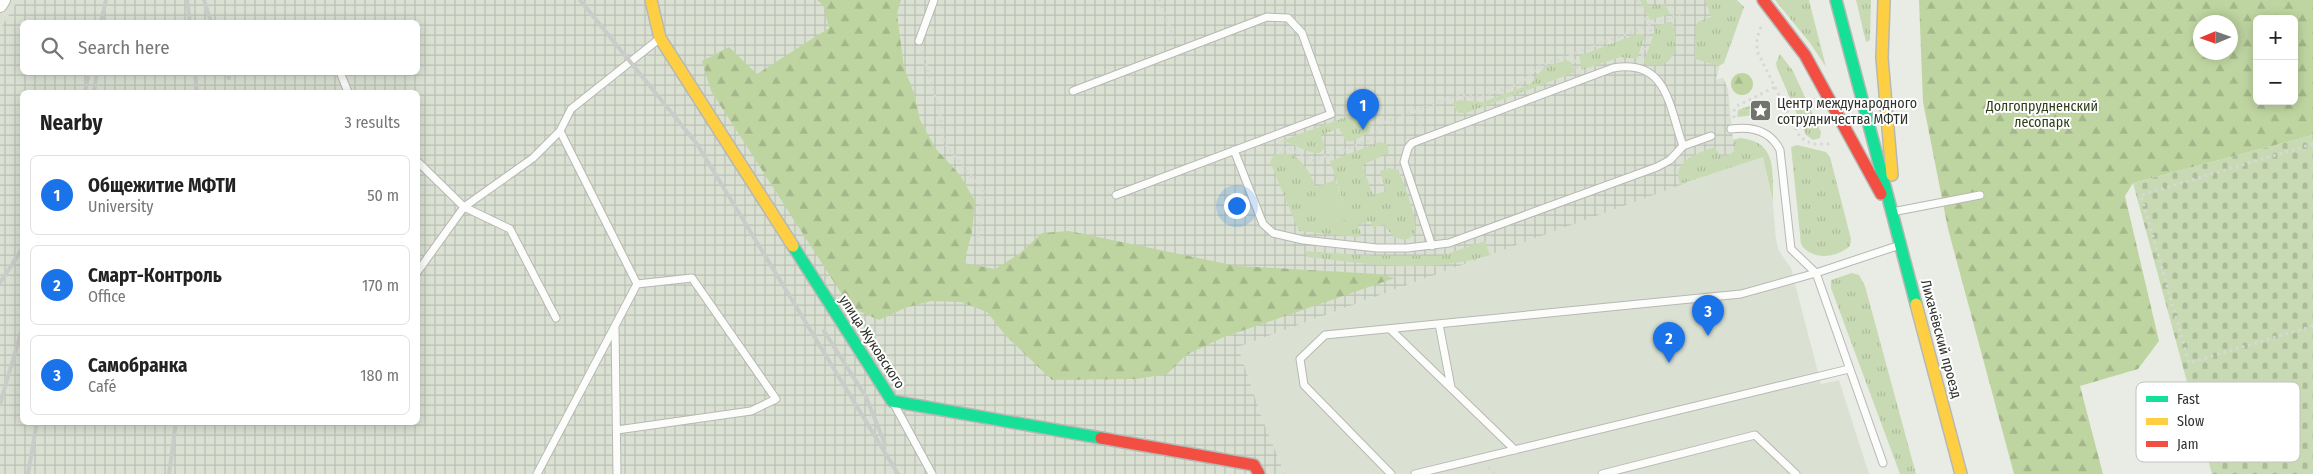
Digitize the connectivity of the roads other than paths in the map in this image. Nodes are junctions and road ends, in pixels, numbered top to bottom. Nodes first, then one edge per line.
1 (3, 0) edge
2 (652, 0) edge
3 (934, 0) edge
4 (1763, 0) edge
5 (1836, 0) edge
6 (1884, 0) edge
7 (0, 4) edge
8 (660, 38) junction
9 (919, 41) road end
10 (341, 75) edge
11 (347, 90) edge
12 (1073, 91) dead end
13 (1734, 129) road end
14 (560, 131) junction
15 (1711, 136) dead end
16 (1683, 146) junction
17 (1234, 150) junction
18 (420, 164) edge
19 (1116, 195) dead end
20 (1980, 195) dead end
21 (464, 207) junction
22 (1892, 212) junction
23 (1900, 244) junction
24 (1432, 246) junction
25 (420, 268) edge
26 (1816, 273) junction
27 (637, 284) junction
28 (556, 318) dead end
29 (1439, 324) junction
30 (615, 326) junction
31 (1390, 329) junction
32 (1849, 369) junction
33 (1451, 388) junction
34 (892, 402) junction
35 (617, 430) junction
36 (1515, 450) junction
37 (1884, 463) dead end
38 (537, 474) edge
39 (617, 474) edge
40 (932, 474) edge
41 (1258, 474) edge
42 (1391, 474) edge
43 (1416, 474) edge
44 (1602, 474) edge
45 (1796, 474) edge
46 (1961, 474) edge

1 - 7 street
2 - 8 main road, улица Жуковского
3 - 9 lane
4 - 22 main road, Лихачёвский проезд
5 - 22 main road, Лихачёвский проезд
6 - 22 main road, Лихачёвский проезд
8 - 14 lane
8 - 34 main road, улица Жуковского
10 - 11 lane
12 - 17 lane
13 - 26 lane
14 - 21 lane
14 - 27 lane
15 - 16 lane
16 - 24 lane
16 - 24 lane
17 - 19 lane
17 - 24 lane
18 - 21 lane
20 - 22 lane
21 - 25 lane
21 - 28 lane
22 - 23 main road, Лихачёвский проезд
23 - 26 lane
23 - 46 main road, Лихачёвский проезд
26 - 29 lane
26 - 32 lane
27 - 30 lane
27 - 35 lane
29 - 31 lane
29 - 33 lane
30 - 35 lane
30 - 38 lane
31 - 33 lane
31 - 42 lane
32 - 36 lane
32 - 37 lane
33 - 36 lane
34 - 40 lane
34 - 41 main road, улица Жуковского
35 - 39 lane
36 - 43 lane
44 - 45 lane

